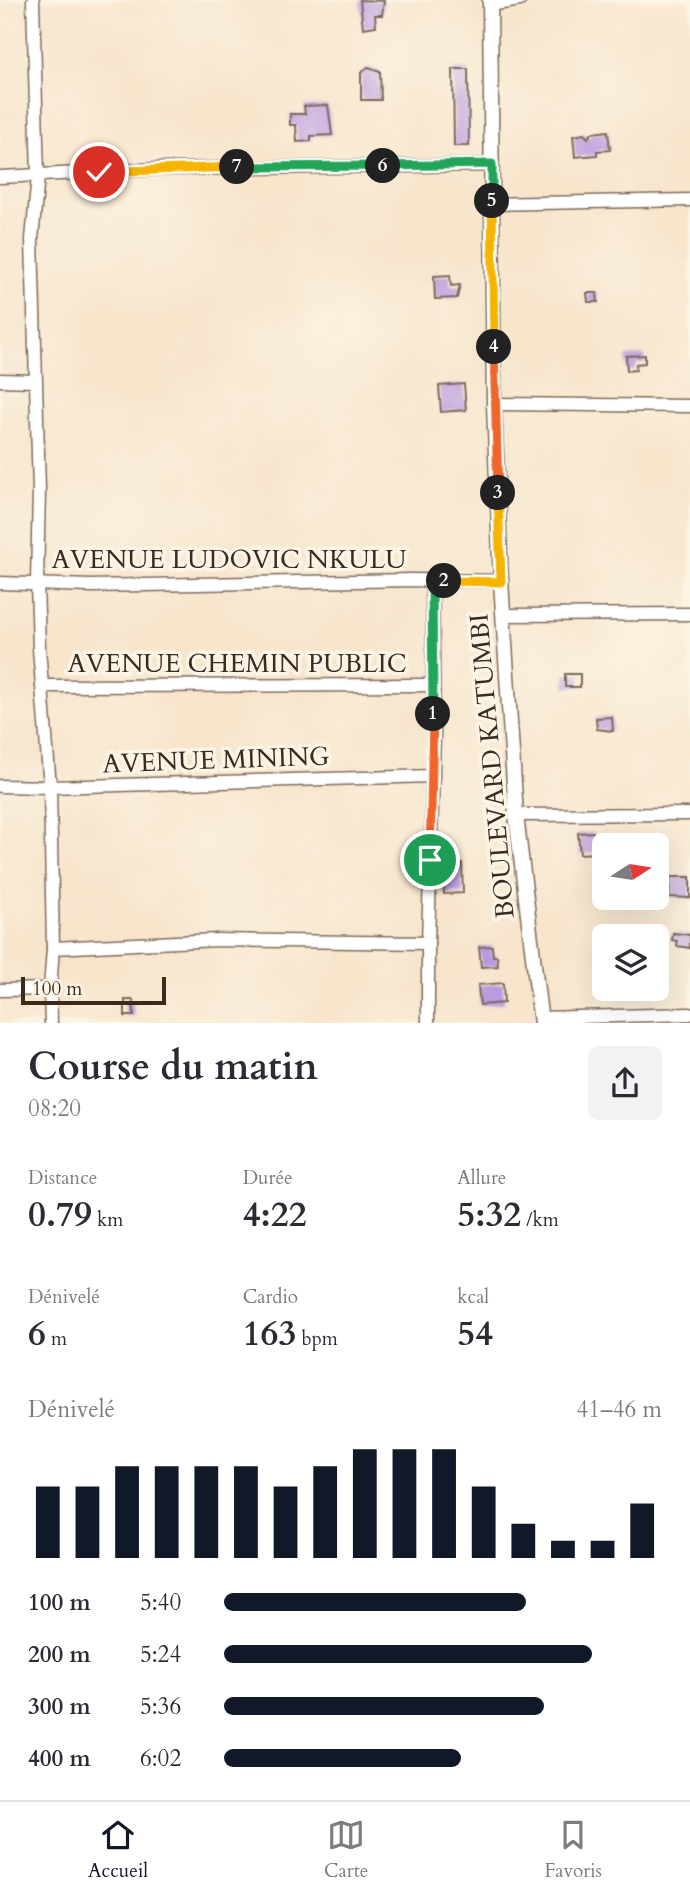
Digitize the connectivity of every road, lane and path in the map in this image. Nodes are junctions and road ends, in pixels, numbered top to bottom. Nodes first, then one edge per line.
1 (33, 0) edge
2 (520, 0) edge
3 (490, 3) edge
4 (492, 164) junction
5 (38, 176) junction
6 (0, 177) edge
7 (690, 200) edge
8 (492, 204) junction
9 (0, 380) edge
10 (35, 380) junction
11 (494, 404) junction
12 (690, 406) edge
13 (432, 580) junction
14 (501, 582) junction
15 (0, 583) edge
16 (37, 583) junction
17 (690, 614) edge
18 (505, 615) junction
19 (432, 685) junction
20 (42, 686) junction
21 (433, 776) junction
22 (0, 786) edge
23 (50, 787) junction
24 (690, 814) edge
25 (516, 815) junction
26 (428, 943) junction
27 (53, 948) junction
28 (50, 989) junction
29 (0, 990) edge
30 (690, 1014) edge
31 (540, 1020) edge
32 (51, 1023) edge
33 (428, 1023) edge

1 - 5 street
2 - 3 street
3 - 4 street, BOULEVARD KATUMBI
4 - 5 street
4 - 8 street, BOULEVARD KATUMBI
5 - 6 street
5 - 10 street
7 - 8 street
8 - 11 street, BOULEVARD KATUMBI
9 - 10 street
10 - 16 street
11 - 12 street
11 - 14 street, BOULEVARD KATUMBI
13 - 14 street, AVENUE LUDOVIC NKULU
13 - 16 street, AVENUE LUDOVIC NKULU
13 - 19 street
14 - 18 street, BOULEVARD KATUMBI
15 - 16 street, AVENUE LUDOVIC NKULU
16 - 20 street
17 - 18 street
18 - 25 street, BOULEVARD KATUMBI
19 - 20 street, AVENUE CHEMIN PUBLIC
19 - 21 street
20 - 23 street
21 - 23 street, AVENUE MINING
21 - 26 street
22 - 23 street, AVENUE MINING
23 - 27 street
24 - 25 street
25 - 31 street, BOULEVARD KATUMBI
26 - 27 street
26 - 33 street
27 - 28 street
28 - 29 street
28 - 32 street
30 - 31 street

